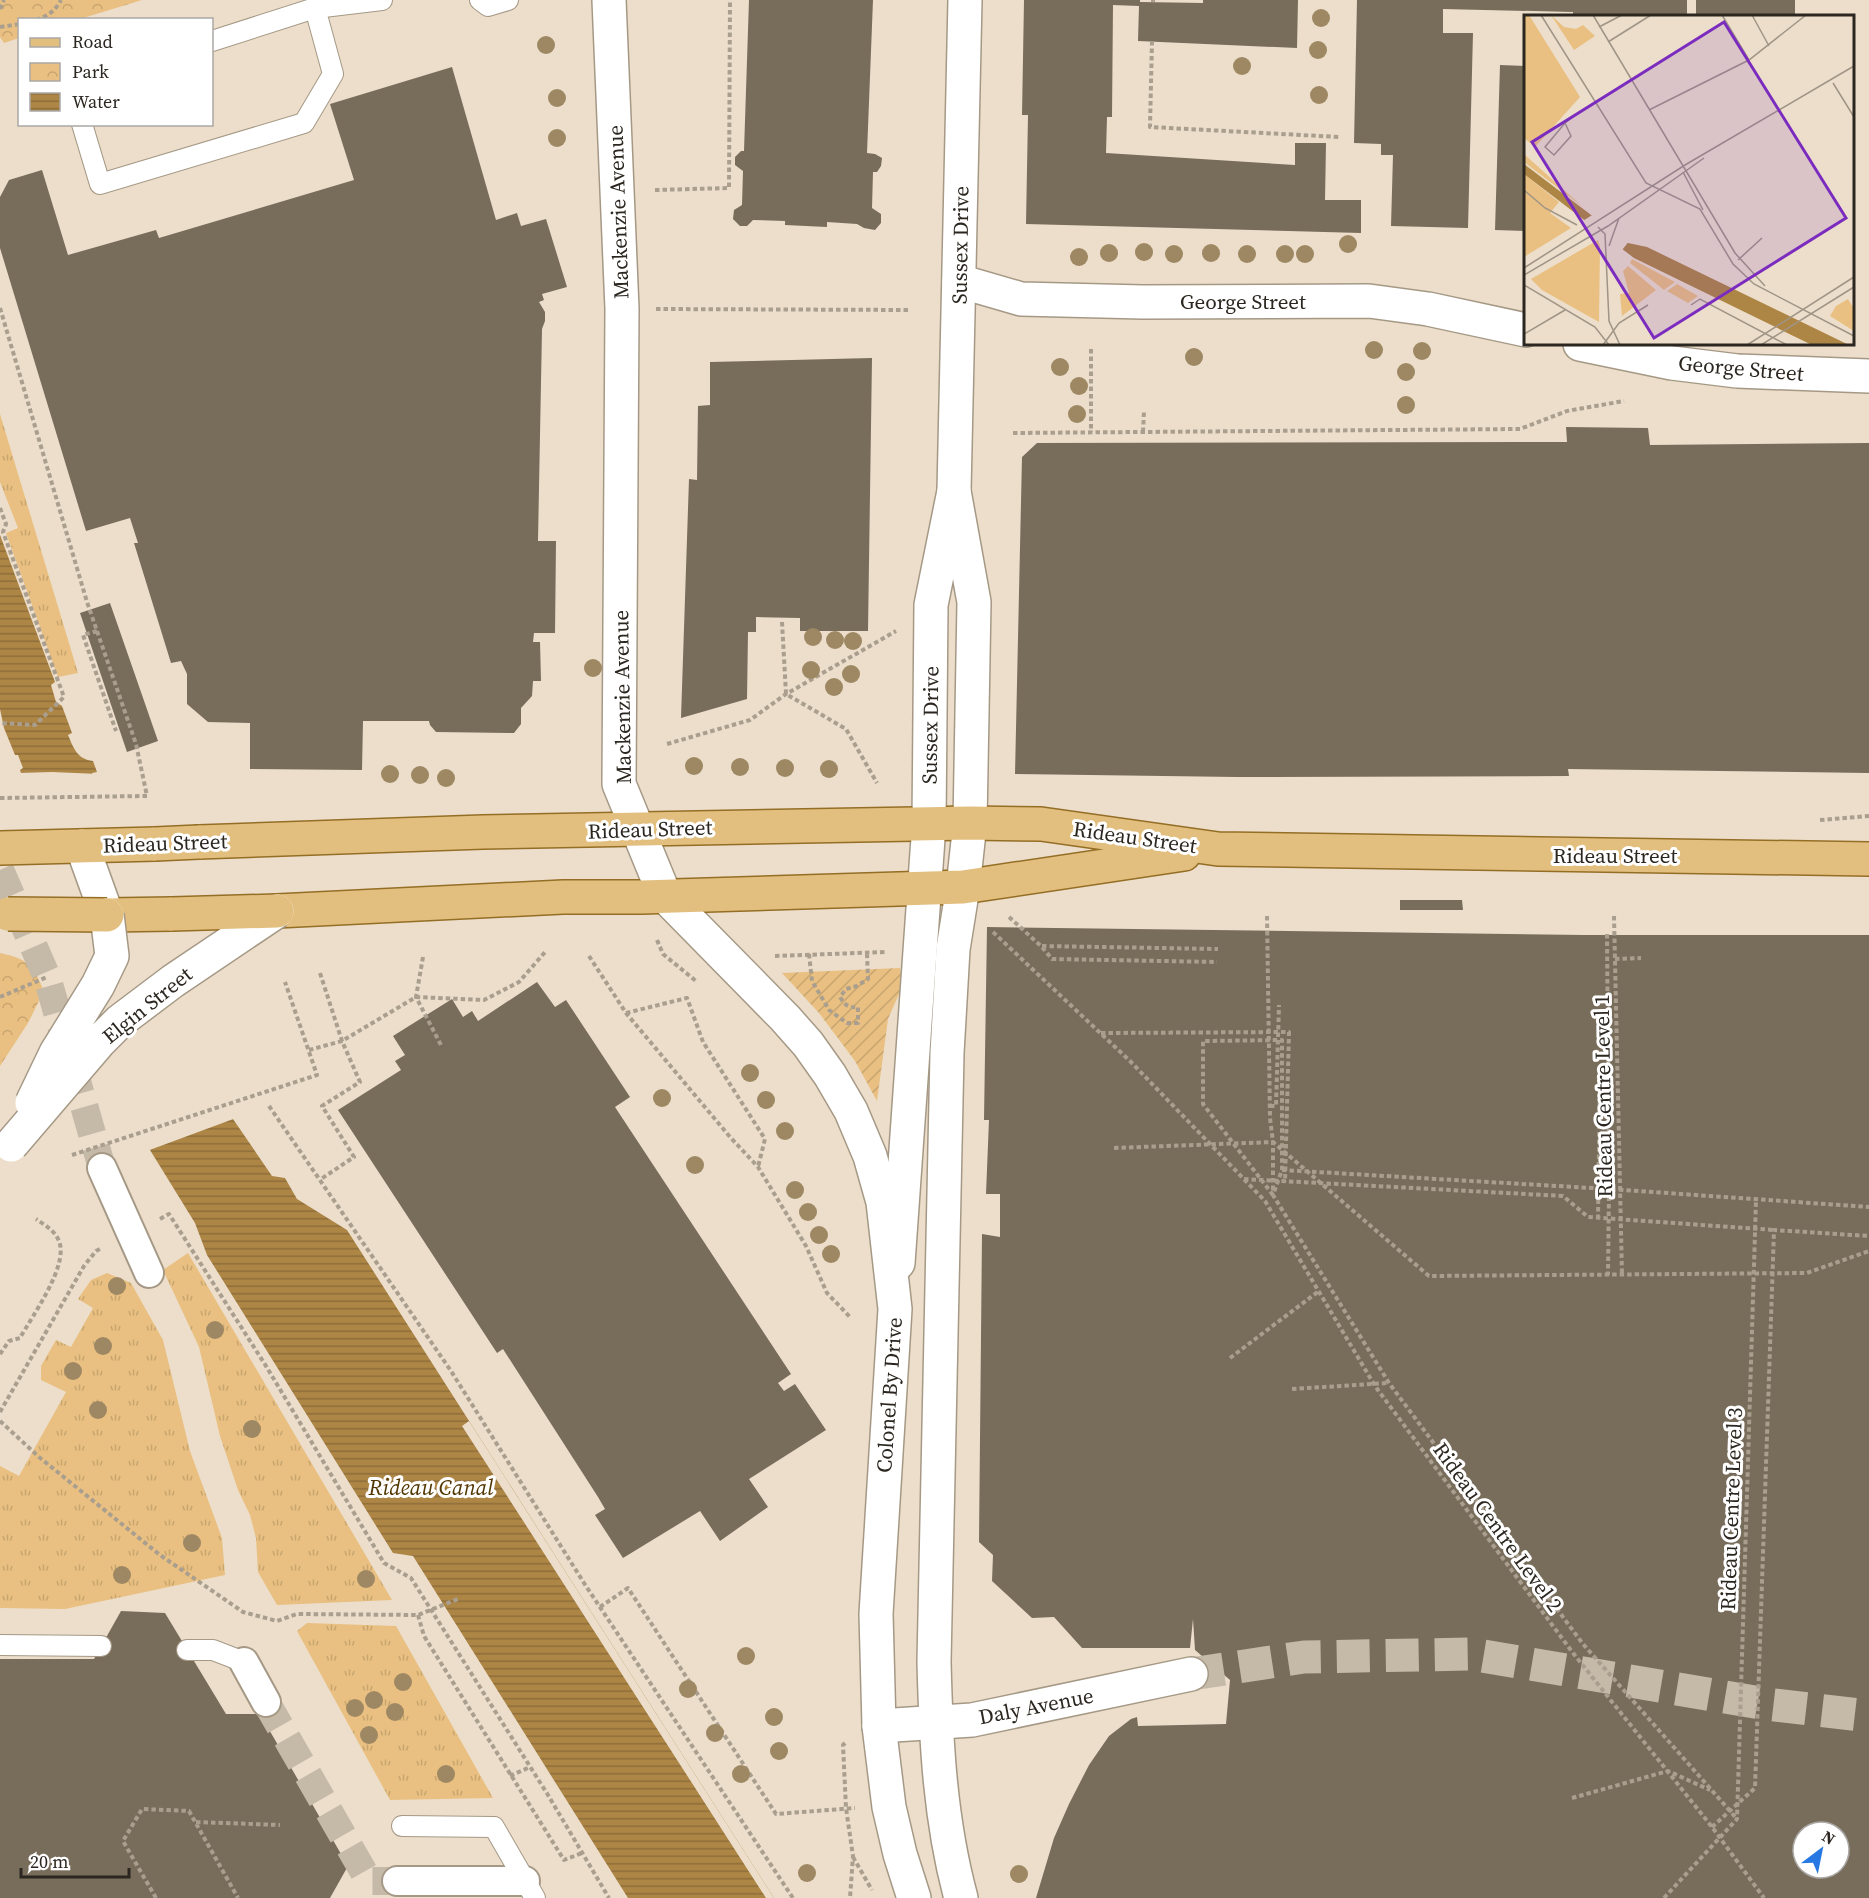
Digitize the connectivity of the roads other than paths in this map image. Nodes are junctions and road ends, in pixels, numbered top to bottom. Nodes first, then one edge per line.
1 (382, 0) edge
2 (480, 0) edge
3 (508, 0) edge
4 (609, 0) edge
5 (965, 0) edge
6 (315, 8) junction
7 (213, 41) edge
8 (83, 126) edge
9 (959, 281) junction
10 (1524, 330) edge
11 (1589, 345) edge
12 (1616, 348) edge
13 (1869, 376) edge
14 (954, 491) junction
15 (970, 823) junction
16 (929, 824) junction
17 (638, 830) junction
18 (82, 846) junction
19 (0, 848) edge
20 (1218, 849) junction
21 (1869, 859) edge
22 (963, 887) junction
23 (924, 889) junction
24 (654, 897) junction
25 (276, 911) junction
26 (0, 914) edge
27 (107, 915) junction
28 (6, 1154) edge
29 (102, 1168) tunnel mouth
30 (149, 1273) dead end
31 (895, 1309) junction
32 (0, 1645) edge
33 (101, 1646) dead end
34 (187, 1650) dead end
35 (244, 1662) joint
36 (1191, 1674) tunnel mouth
37 (266, 1702) tunnel mouth
38 (935, 1722) junction
39 (879, 1726) junction
40 (402, 1826) dead end
41 (398, 1881) tunnel mouth
42 (530, 1889) edge
43 (914, 1898) edge
44 (961, 1898) edge

1 - 6 lane
2 - 3 lane
4 - 17 main road, Mackenzie Avenue
5 - 9 main road, Sussex Drive
6 - 7 lane
6 - 8 lane
9 - 10 main road, George Street
9 - 14 main road, Sussex Drive
11 - 12 main road, George Street
12 - 13 main road, George Street
14 - 15 main road, Sussex Drive
14 - 16 main road, Sussex Drive
15 - 16 main road, Rideau Street
15 - 20 main road, Rideau Street
15 - 22 main road, Sussex Drive
16 - 17 main road, Rideau Street
16 - 23 main road, Sussex Drive
17 - 18 main road, Rideau Street, bridge
17 - 24 main road, Mackenzie Avenue
18 - 19 main road, Rideau Street
18 - 27 main road, Elgin Street
20 - 21 main road, Rideau Street
20 - 22 main road, Rideau Street
22 - 23 main road, Rideau Street
22 - 38 main road
23 - 24 main road, Rideau Street
23 - 31 main road, Colonel By Drive
24 - 25 main road, Rideau Street
24 - 31 main road, Mackenzie Avenue
25 - 27 main road, Rideau Street, bridge
25 - 28 main road, Elgin Street, bridge
26 - 27 main road, Rideau Street, bridge
27 - 28 main road, Elgin Street, bridge
29 - 30 street
31 - 39 main road, Colonel By Drive
32 - 33 lane
34 - 35 lane
35 - 37 street
36 - 38 main road, Daly Avenue
38 - 39 main road, Daly Avenue
38 - 44 main road
39 - 43 main road, Colonel By Drive
40 - 42 lane
41 - 42 street

